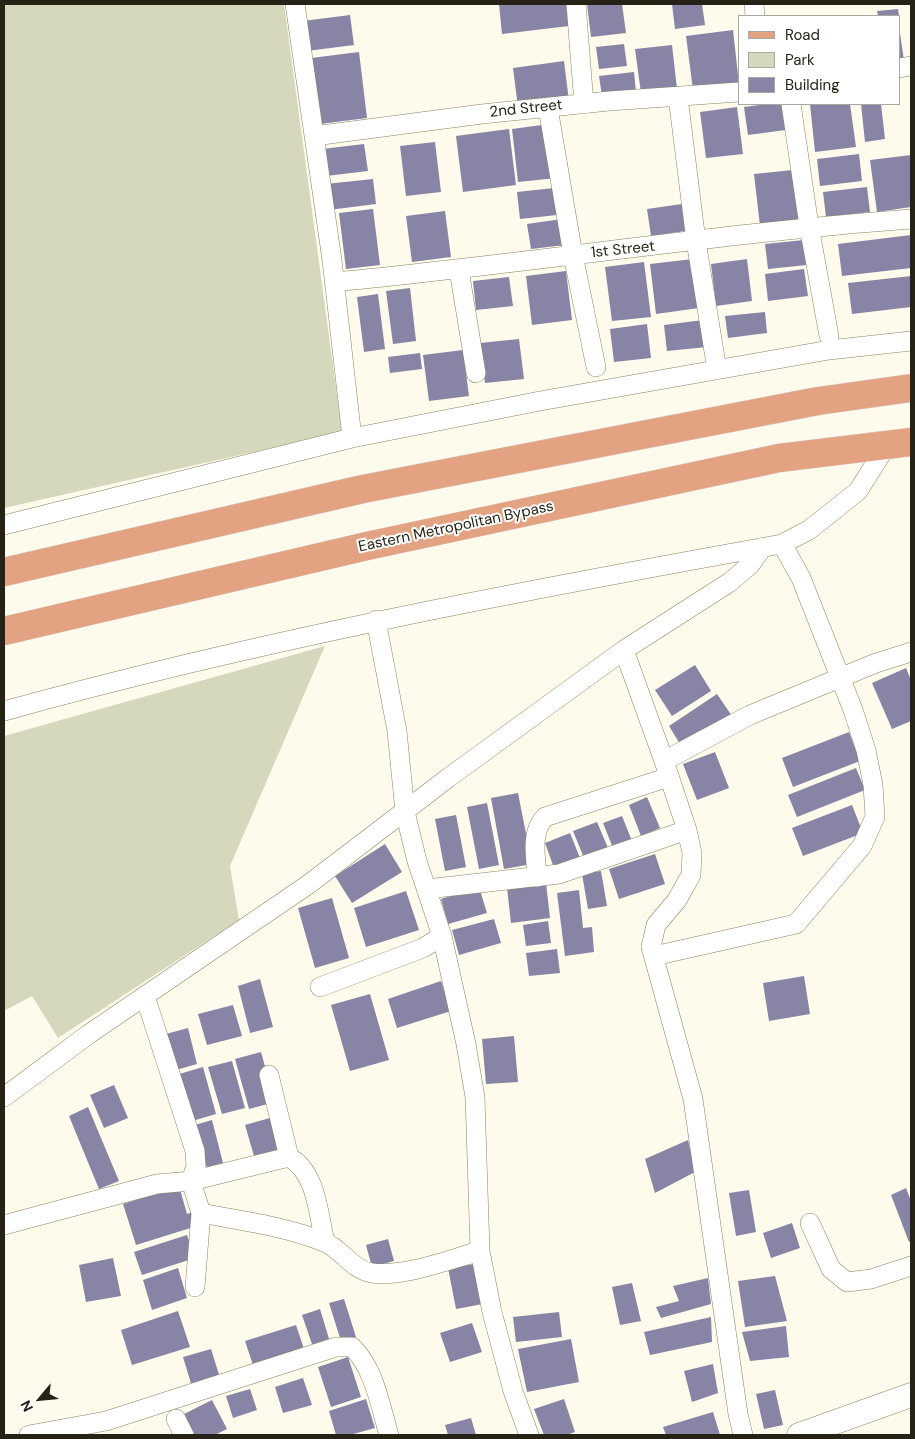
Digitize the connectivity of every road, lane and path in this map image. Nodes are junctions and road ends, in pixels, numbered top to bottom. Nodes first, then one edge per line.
1 (296, 4) edge
2 (576, 4) edge
3 (738, 92) edge
4 (678, 97) junction
5 (584, 104) junction
6 (791, 105) edge
7 (548, 108) junction
8 (314, 136) junction
9 (911, 219) edge
10 (809, 226) junction
11 (696, 241) junction
12 (573, 256) junction
13 (459, 270) junction
14 (334, 282) junction
15 (828, 336) dead end
16 (911, 341) edge
17 (596, 367) dead end
18 (717, 370) junction
19 (476, 373) dead end
20 (911, 388) edge
21 (352, 438) junction
22 (899, 444) edge
23 (4, 525) edge
24 (782, 544) junction
25 (763, 547) junction
26 (4, 572) edge
27 (376, 620) junction
28 (4, 631) edge
29 (624, 650) junction
30 (911, 652) edge
31 (842, 678) junction
32 (4, 711) edge
33 (666, 769) junction
34 (405, 812) junction
35 (687, 830) junction
36 (537, 876) junction
37 (426, 889) junction
38 (442, 936) junction
39 (654, 956) junction
40 (320, 987) dead end
41 (145, 996) junction
42 (269, 1075) dead end
43 (4, 1097) edge
44 (289, 1157) junction
45 (191, 1182) junction
46 (200, 1213) junction
47 (810, 1223) dead end
48 (4, 1225) edge
49 (325, 1242) junction
50 (480, 1251) junction
51 (911, 1266) edge
52 (195, 1287) dead end
53 (911, 1395) edge
54 (29, 1435) edge
55 (389, 1435) edge
56 (529, 1435) edge
57 (743, 1435) edge
58 (799, 1435) edge

1 - 8 street
2 - 5 street
3 - 4 street, 2nd Street
4 - 5 street, 2nd Street
4 - 11 street
5 - 7 street, 2nd Street
6 - 10 street
7 - 8 street, 2nd Street
7 - 12 street
8 - 14 street
9 - 10 street, 1st Street
10 - 11 street, 1st Street
10 - 15 street
11 - 12 street, 1st Street
11 - 18 street
12 - 13 street, 1st Street
12 - 17 street
13 - 14 street, 1st Street
13 - 19 street
14 - 21 street
16 - 18 street
18 - 21 street
20 - 26 main road
21 - 23 street
22 - 24 street
22 - 28 main road, Eastern Metropolitan Bypass
24 - 25 street
24 - 31 street
25 - 27 street
25 - 29 street
27 - 32 street
27 - 34 street
29 - 33 street
29 - 34 street
30 - 31 street
31 - 33 street
31 - 39 street
33 - 35 street
33 - 36 street
34 - 37 street
34 - 41 street
35 - 36 street
35 - 39 street
36 - 37 street
37 - 38 street
38 - 40 street
38 - 50 street
39 - 57 street
41 - 43 street
41 - 45 street
42 - 44 street
44 - 45 street
44 - 49 street
45 - 46 street
45 - 48 street
46 - 49 street
46 - 52 street
47 - 51 street
49 - 50 street
50 - 56 street
53 - 58 street
54 - 55 street

